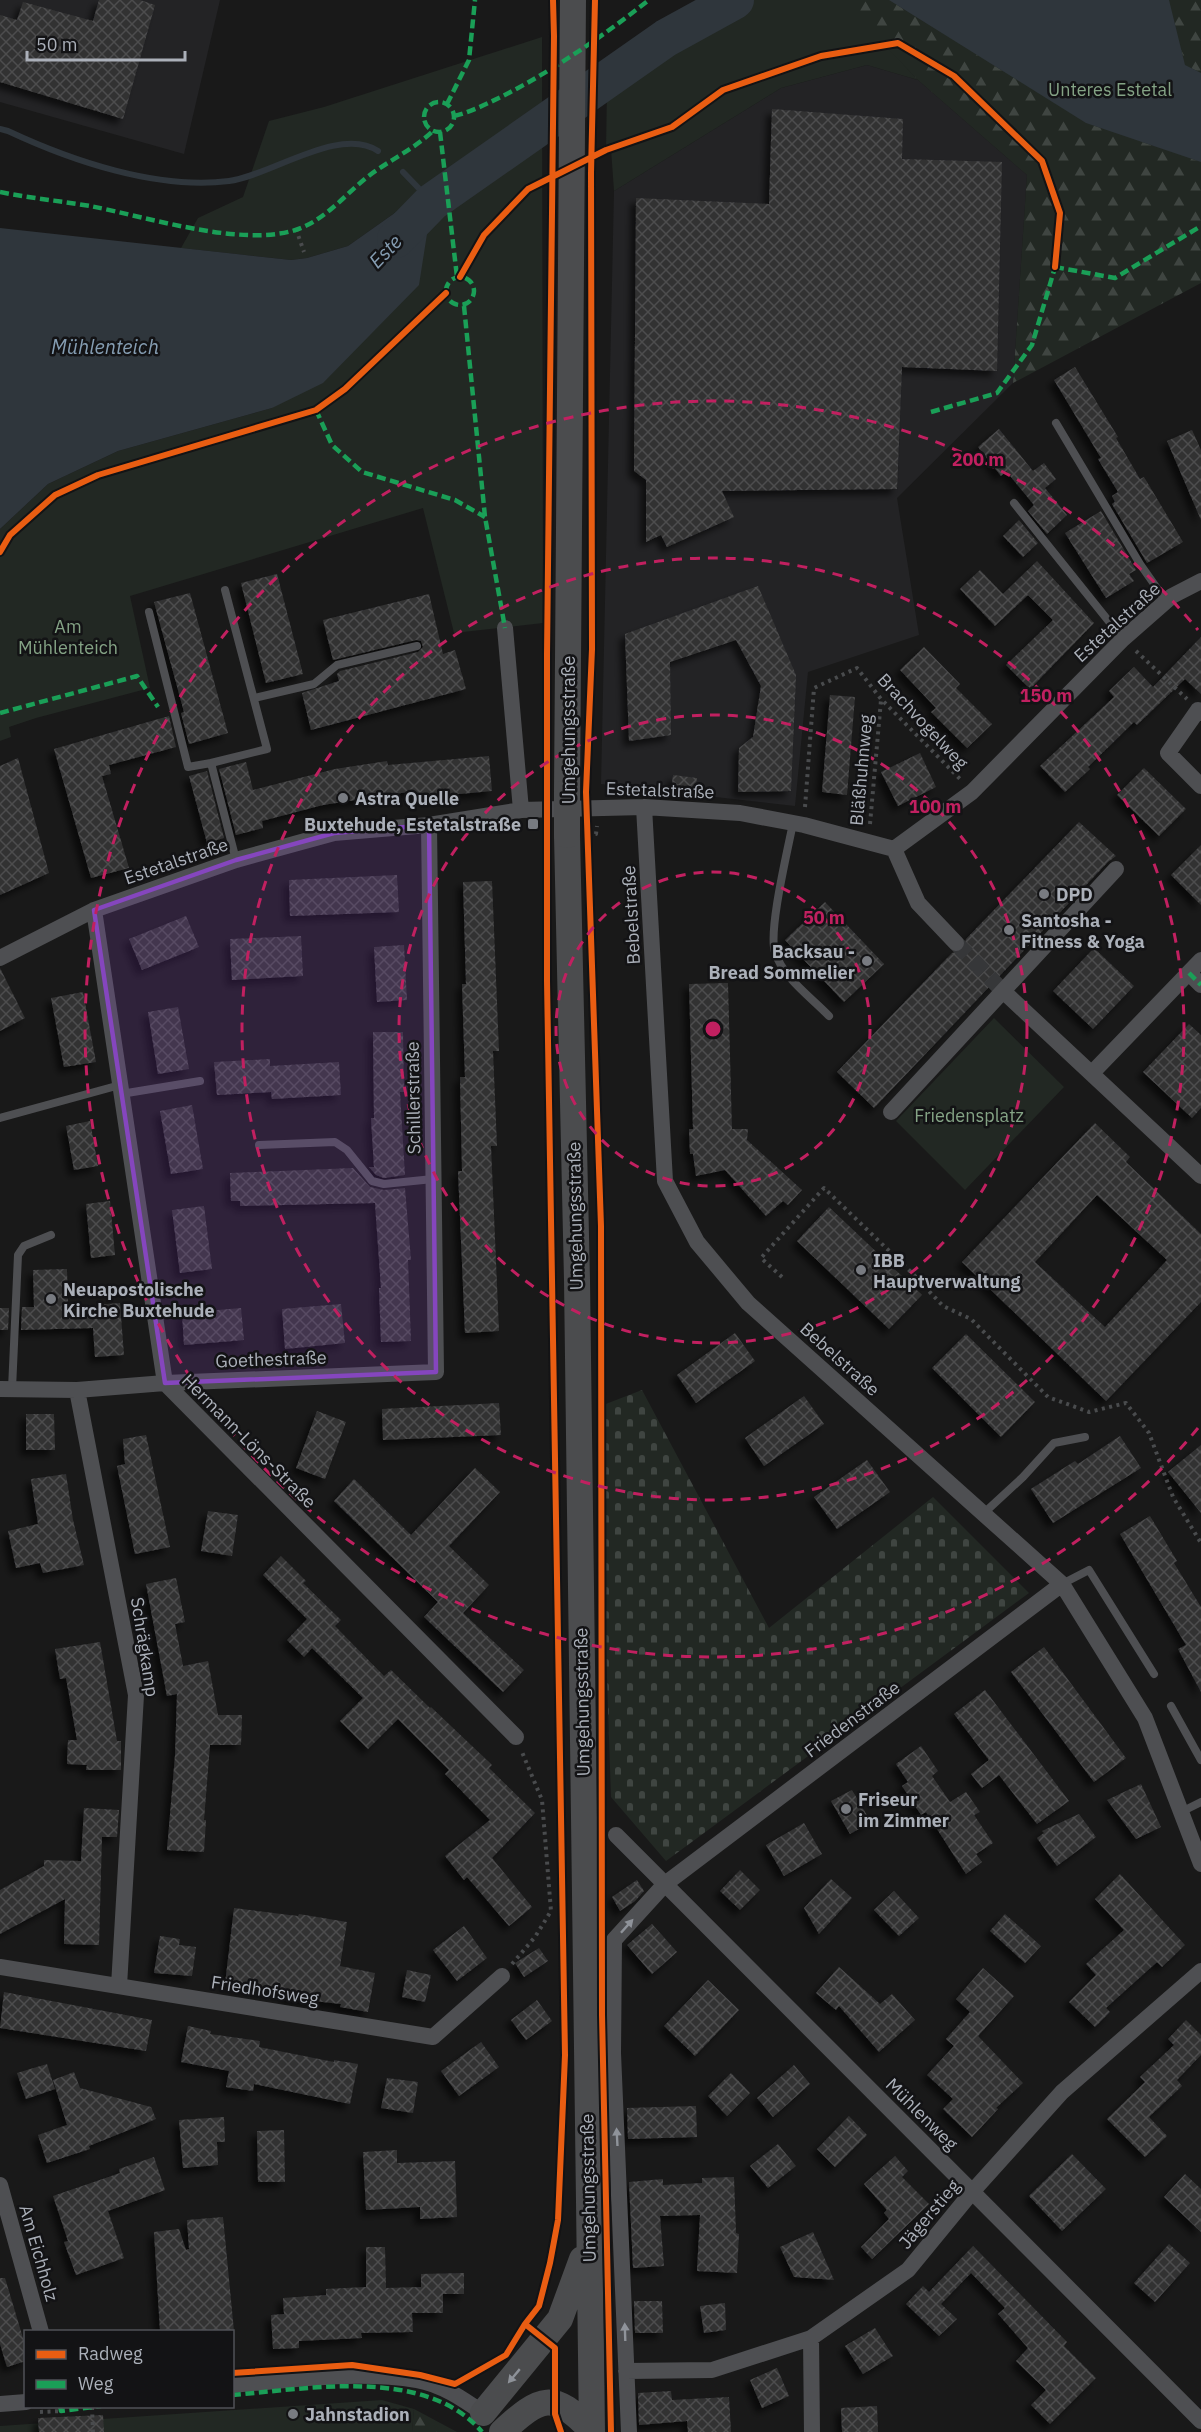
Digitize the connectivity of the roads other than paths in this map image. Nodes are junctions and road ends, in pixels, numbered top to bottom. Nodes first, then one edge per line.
1 (573, 12) edge
2 (1056, 423) dead end
3 (1014, 503) dead end
4 (1201, 581) edge
5 (225, 590) dead end
6 (1166, 601) junction
7 (149, 612) dead end
8 (505, 628) dead end
9 (1124, 639) junction
10 (417, 646) dead end
11 (254, 698) junction
12 (1200, 712) edge
13 (211, 763) junction
14 (1201, 786) edge
15 (644, 807) junction
16 (521, 810) junction
17 (798, 824) junction
18 (429, 825) junction
19 (894, 849) junction
20 (237, 860) junction
21 (1116, 869) dead end
22 (94, 910) junction
23 (956, 943) tunnel mouth
24 (0, 958) edge
25 (1201, 960) edge
26 (1195, 979) edge
27 (1003, 991) junction
28 (829, 1016) dead end
29 (1092, 1073) junction
30 (200, 1081) dead end
31 (121, 1090) junction
32 (891, 1112) dead end
33 (0, 1118) edge
34 (260, 1145) dead end
35 (1201, 1176) edge
36 (433, 1179) junction
37 (51, 1235) dead end
38 (436, 1372) joint
39 (165, 1383) junction
40 (6, 1389) edge
41 (77, 1390) junction
42 (1085, 1437) dead end
43 (984, 1514) junction
44 (1062, 1584) junction
45 (1154, 1674) dead end
46 (1171, 1706) dead end
47 (516, 1737) road end
48 (1201, 1760) edge
49 (1201, 1802) edge
50 (1181, 1812) junction
51 (616, 1835) dead end
52 (1201, 1864) edge
53 (664, 1884) junction
54 (0, 1967) edge
55 (1201, 1971) edge
56 (502, 1976) road end
57 (118, 1986) junction
58 (0, 2185) edge
59 (972, 2192) junction
60 (588, 2242) junction
61 (41, 2330) edge
62 (811, 2338) junction
63 (626, 2371) junction
64 (234, 2385) edge
65 (24, 2402) edge
66 (0, 2404) edge
67 (483, 2413) joint
68 (1201, 2421) edge
69 (502, 2432) edge
70 (592, 2432) edge
71 (629, 2432) edge
72 (812, 2432) edge

1 - 60 main road, Umgehungsstraße, bridge
2 - 6 lane
3 - 9 lane
4 - 6 street, Estetalstraße
5 - 11 lane
6 - 9 street, Estetalstraße
7 - 13 lane
8 - 16 street
9 - 19 street, Estetalstraße
10 - 11 lane
11 - 13 lane
12 - 14 street
13 - 20 lane
15 - 16 street, Estetalstraße
15 - 17 street, Estetalstraße
15 - 43 street, Bebelstraße
16 - 18 street, Estetalstraße
17 - 19 street, Estetalstraße
17 - 28 lane
18 - 20 street, Estetalstraße
18 - 36 street, Schillerstraße
19 - 23 street
20 - 22 street, Estetalstraße
21 - 27 street
22 - 24 street, Estetalstraße
22 - 31 street, Hermann-Löns-Straße
25 - 26 street
26 - 29 street
27 - 29 street
27 - 32 street
29 - 35 street
30 - 31 lane
31 - 33 lane
31 - 39 street, Hermann-Löns-Straße
34 - 36 lane
36 - 38 street, Schillerstraße
37 - 40 lane
38 - 39 street, Goethestraße
39 - 41 street, Goethestraße
39 - 47 street, Hermann-Löns-Straße
40 - 41 street, Goethestraße
41 - 57 street, Schrägkamp
42 - 43 lane
43 - 44 street, Bebelstraße
44 - 45 lane
44 - 50 street, Bebelstraße
44 - 53 street, Friedenstraße
46 - 48 lane
49 - 50 lane
50 - 52 street, Bebelstraße
51 - 53 street, Mühlenweg
53 - 59 street, Mühlenweg
63 -> 53 street, Friedenstraße
54 - 57 street, Friedhofsweg
55 - 59 street, Jägerstieg
56 - 57 street, Friedhofsweg
58 - 61 street, Am Eichholz
59 - 62 street, Jägerstieg
59 - 68 street, Mühlenweg
60 -> 67 main road
60 - 70 main road, Umgehungsstraße
62 - 63 street, Jägerstieg
62 - 72 street
63 - 71 street, Friedenstraße
64 - 67 street
65 - 66 street
69 - 70 main road

